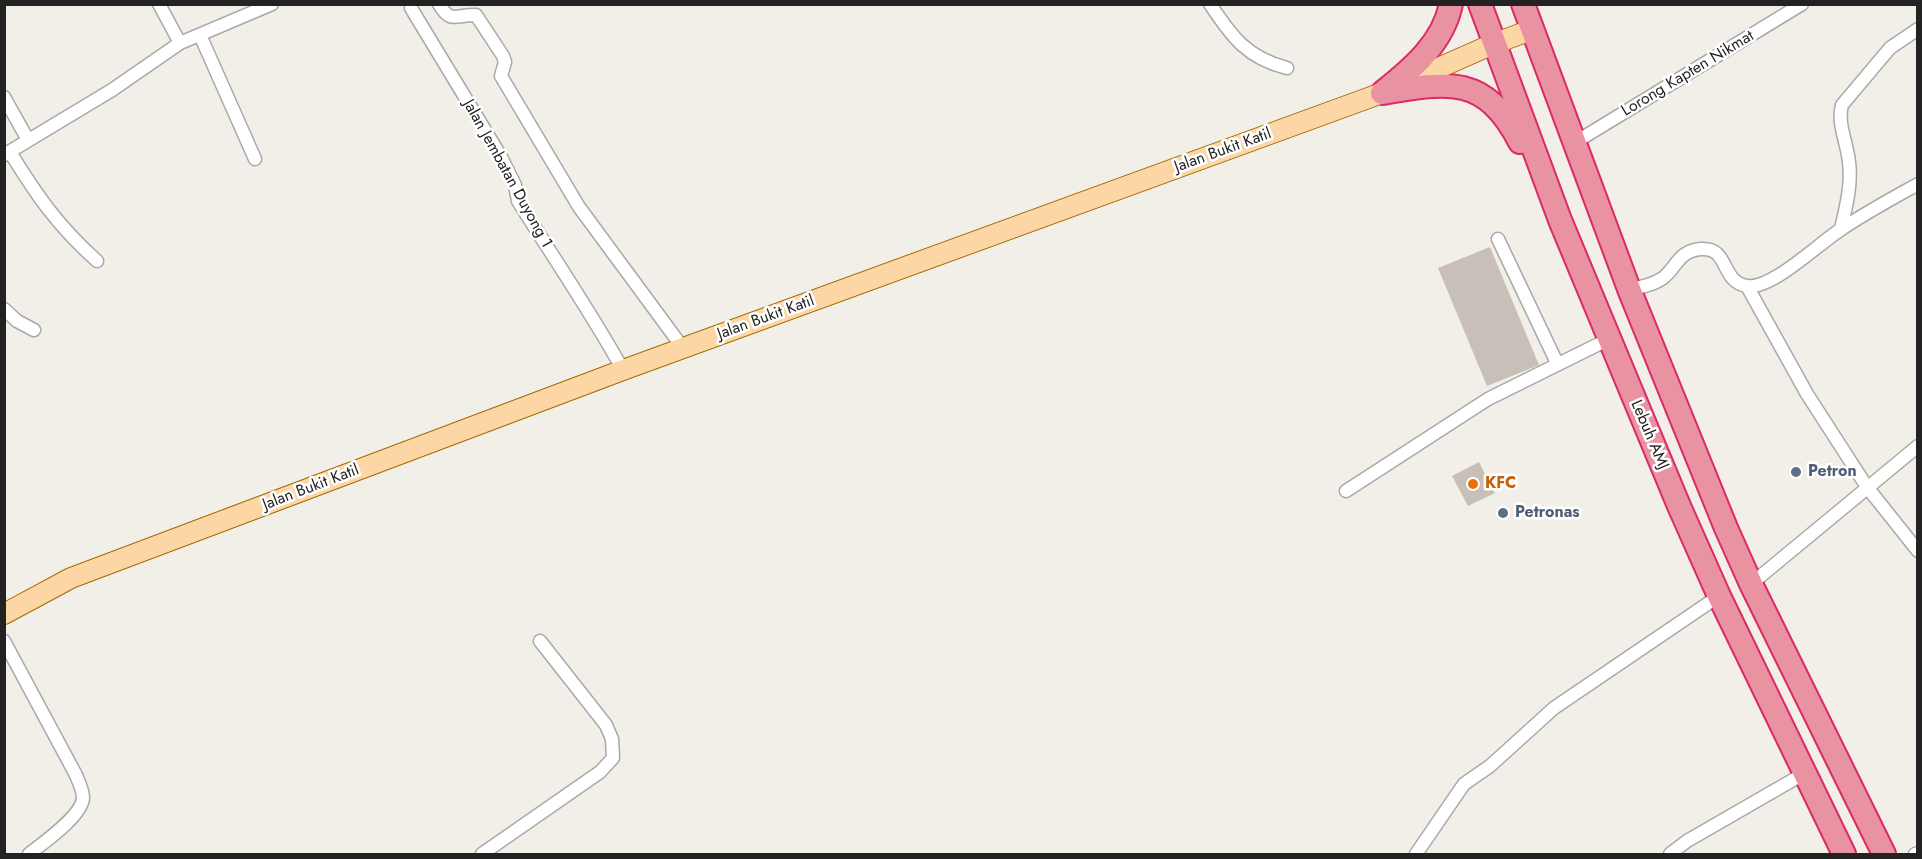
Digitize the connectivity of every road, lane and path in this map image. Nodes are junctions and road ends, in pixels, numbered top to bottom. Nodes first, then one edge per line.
1 (159, 4) edge
2 (272, 4) edge
3 (439, 4) edge
4 (1209, 4) edge
5 (1450, 4) edge
6 (1480, 4) edge
7 (1523, 4) edge
8 (1802, 4) edge
9 (411, 8) dead end
10 (1917, 29) edge
11 (1531, 30) junction
12 (200, 35) junction
13 (180, 43) junction
14 (1493, 44) junction
15 (1287, 68) dead end
16 (1382, 93) junction
17 (4, 97) edge
18 (28, 140) junction
19 (1574, 143) junction
20 (7, 153) edge
21 (255, 159) dead end
22 (1917, 184) edge
23 (1560, 220) junction
24 (1841, 229) junction
25 (1498, 239) dead end
26 (97, 261) dead end
27 (1747, 286) junction
28 (1629, 289) junction
29 (4, 309) edge
30 (34, 330) dead end
31 (1609, 339) junction
32 (683, 348) junction
33 (1557, 363) junction
34 (623, 370) junction
35 (1917, 446) edge
36 (1867, 487) junction
37 (1346, 490) dead end
38 (1917, 551) edge
39 (1751, 584) junction
40 (1719, 596) junction
41 (4, 614) edge
42 (4, 641) edge
43 (540, 641) dead end
44 (1804, 773) junction
45 (29, 855) edge
46 (482, 855) edge
47 (1416, 855) edge
48 (1670, 855) edge
49 (1844, 855) edge
50 (1884, 855) edge

1 - 13 street
2 - 12 street
3 - 32 street
4 - 15 street
5 - 16 highway
6 - 14 highway, Lebuh AMJ
7 - 11 highway
8 - 19 street, Lorong Kapten Nikmat
9 - 34 street, Jalan Jembatan Duyong 1
10 - 24 street
11 - 14 main road, Jalan Bukit Katil
11 - 19 highway
12 - 13 street
12 - 21 street
13 - 18 street
14 - 16 main road, Jalan Bukit Katil
14 - 23 highway, Lebuh AMJ
16 - 23 highway
16 - 32 main road, Jalan Bukit Katil
17 - 18 street
18 - 20 street
19 - 28 highway
20 - 26 street
22 - 24 street
23 - 31 highway, Lebuh AMJ
24 - 27 street
25 - 33 street
27 - 28 street
27 - 36 street
28 - 39 highway
29 - 30 street
31 - 33 street
31 - 40 highway, Lebuh AMJ
32 - 34 main road, Jalan Bukit Katil
33 - 37 street
34 - 41 main road, Jalan Bukit Katil
35 - 36 street
36 - 38 street
36 - 39 street
39 - 50 highway
40 - 44 highway, Lebuh AMJ
40 - 47 street
42 - 45 street
43 - 46 street
44 - 48 street
44 - 49 highway, Lebuh AMJ

